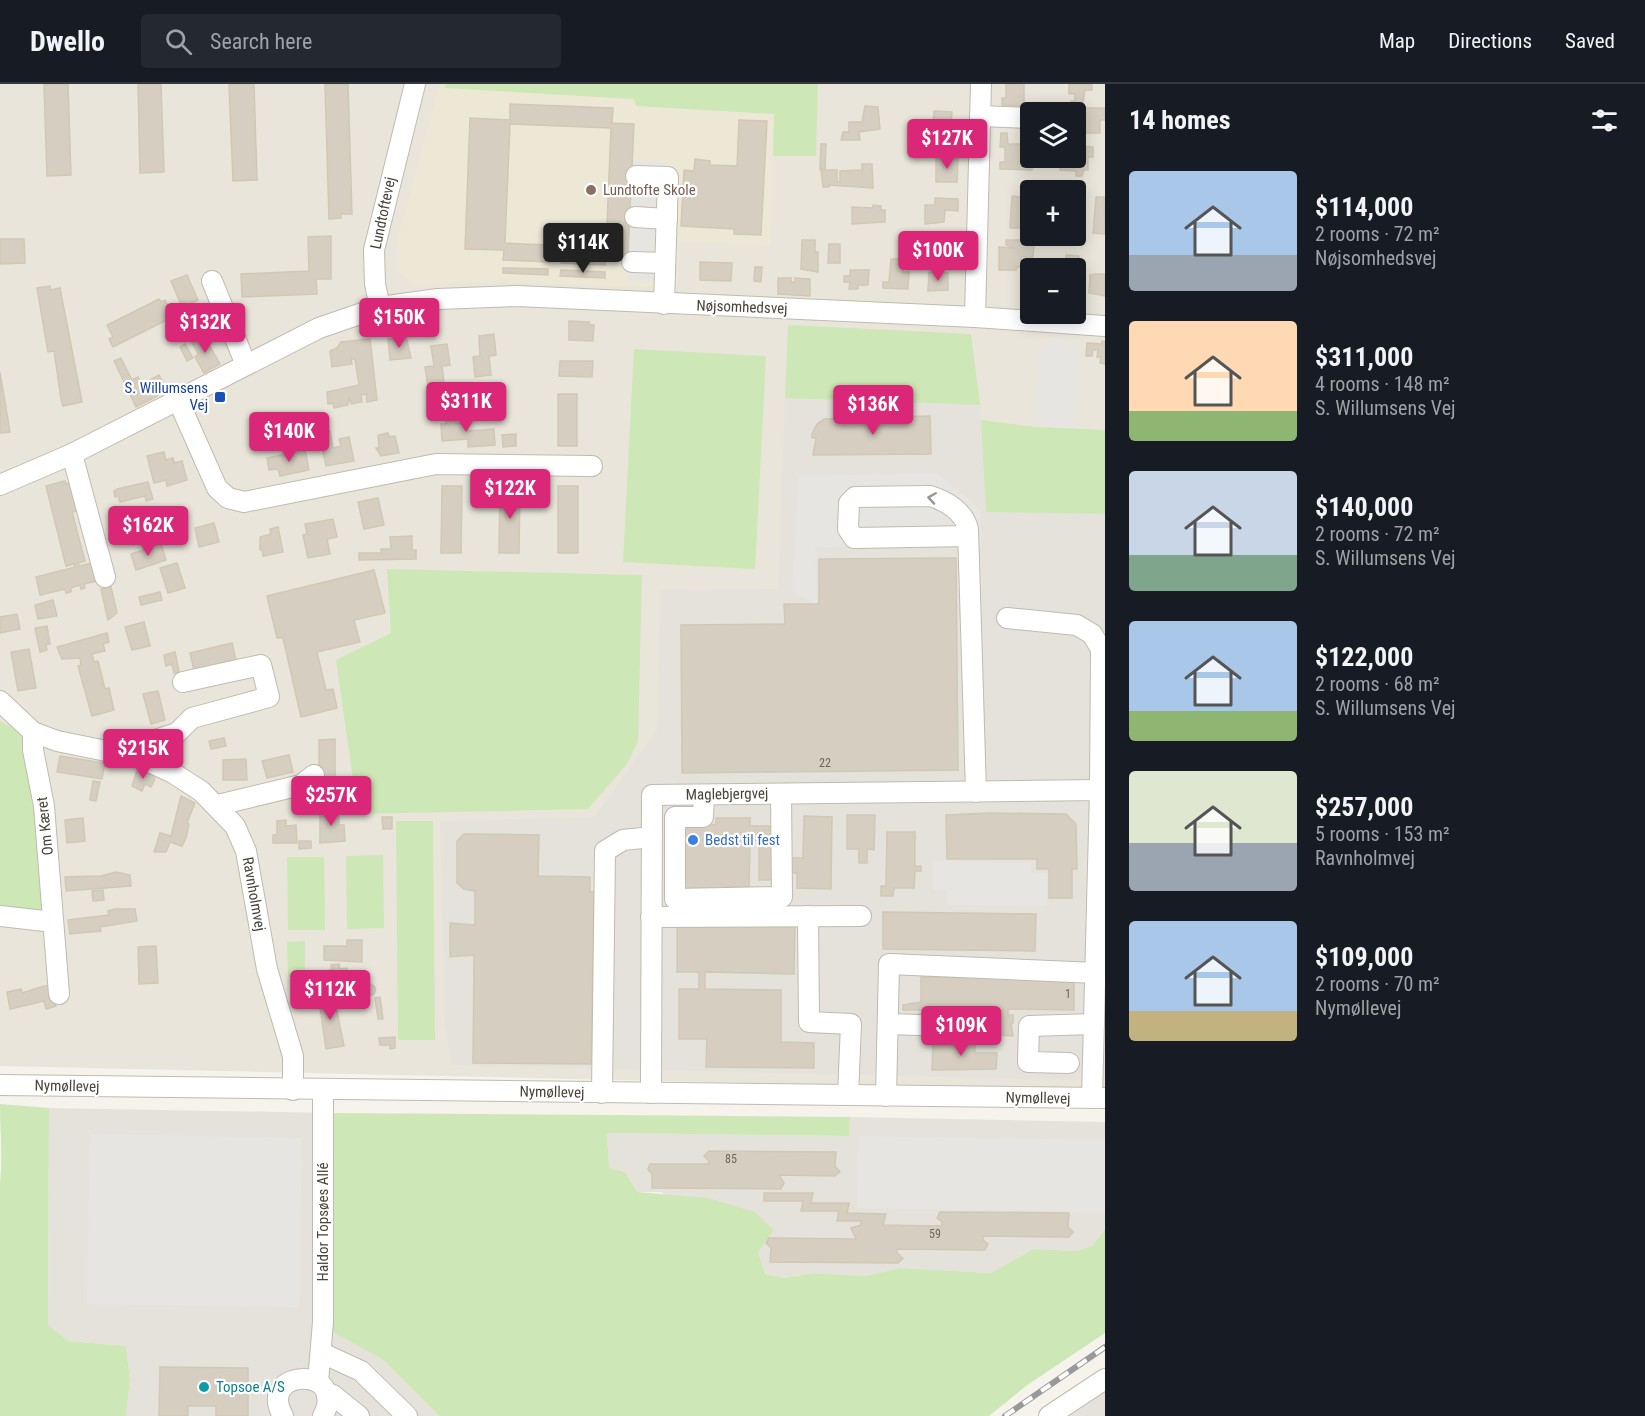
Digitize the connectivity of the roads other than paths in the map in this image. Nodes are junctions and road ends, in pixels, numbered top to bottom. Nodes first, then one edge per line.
1 (415, 84) edge
2 (981, 84) edge
3 (980, 116) junction
4 (1020, 118) edge
5 (636, 176) dead end
6 (635, 217) dead end
7 (667, 219) junction
8 (633, 262) dead end
9 (665, 263) junction
10 (212, 281) dead end
11 (664, 304) junction
12 (380, 307) junction
13 (975, 317) junction
14 (1105, 326) edge
15 (246, 365) junction
16 (178, 400) junction
17 (72, 454) junction
18 (592, 466) dead end
19 (0, 485) edge
20 (968, 536) junction
21 (105, 577) dead end
22 (1007, 618) dead end
23 (183, 682) dead end
24 (1, 705) edge
25 (33, 732) junction
26 (141, 758) junction
27 (314, 776) dead end
28 (1100, 790) junction
29 (976, 792) junction
30 (782, 794) junction
31 (704, 795) junction
32 (218, 805) junction
33 (652, 837) junction
34 (0, 916) edge
35 (808, 916) junction
36 (861, 916) dead end
37 (651, 917) junction
38 (54, 922) junction
39 (1096, 973) junction
40 (59, 994) dead end
41 (888, 1024) junction
42 (1094, 1024) junction
43 (983, 1027) dead end
44 (1069, 1063) dead end
45 (0, 1085) edge
46 (293, 1090) junction
47 (323, 1090) junction
48 (602, 1093) junction
49 (651, 1093) junction
50 (848, 1095) junction
51 (886, 1096) junction
52 (1099, 1098) edge
53 (322, 1353) junction
54 (1105, 1379) edge
55 (324, 1401) edge
56 (283, 1416) edge
57 (359, 1416) edge
58 (407, 1416) edge
59 (1049, 1416) edge

1 - 12 street, Lundtoftevej
2 - 3 street
3 - 4 street
3 - 13 street
5 - 7 street
6 - 7 street
7 - 9 street
8 - 9 street
9 - 11 street
10 - 15 street
11 - 12 street, Nøjsomhedsvej
11 - 13 street, Nøjsomhedsvej
12 - 15 street
13 - 14 street, Nøjsomhedsvej
15 - 16 street
16 - 17 street
16 - 18 street
17 - 19 street
17 - 21 street
20 -> 20 street
20 - 29 street
22 - 28 street
23 - 26 street
24 - 25 street, Ravnholmvej
25 - 26 street, Ravnholmvej
25 - 38 street, Om Kæret
26 - 32 street, Ravnholmvej
27 - 32 street
28 - 29 street, Maglebjergvej
28 - 39 street
29 - 30 street, Maglebjergvej
30 - 31 street, Maglebjergvej
30 - 31 street
31 - 33 street, Maglebjergvej
32 - 46 street, Ravnholmvej
33 - 37 street, Maglebjergvej
33 - 48 street
34 - 38 street
35 - 36 street
35 - 37 street
35 - 50 street
37 - 49 street, Maglebjergvej
38 - 40 street, Om Kæret
39 - 41 street
39 - 42 street
41 - 43 street
41 - 51 street
42 - 44 street
42 - 52 street
45 - 46 street, Nymøllevej
46 - 47 street, Nymøllevej
47 - 48 street, Nymøllevej
47 - 53 street, Haldor Topsøes Allé
48 - 49 street, Nymøllevej
49 - 50 street, Nymøllevej
50 - 51 street, Nymøllevej
51 - 52 street, Nymøllevej
53 - 55 street, Haldor Topsøes Allé
53 - 58 street
54 - 59 street
55 - 56 street
55 - 57 street

